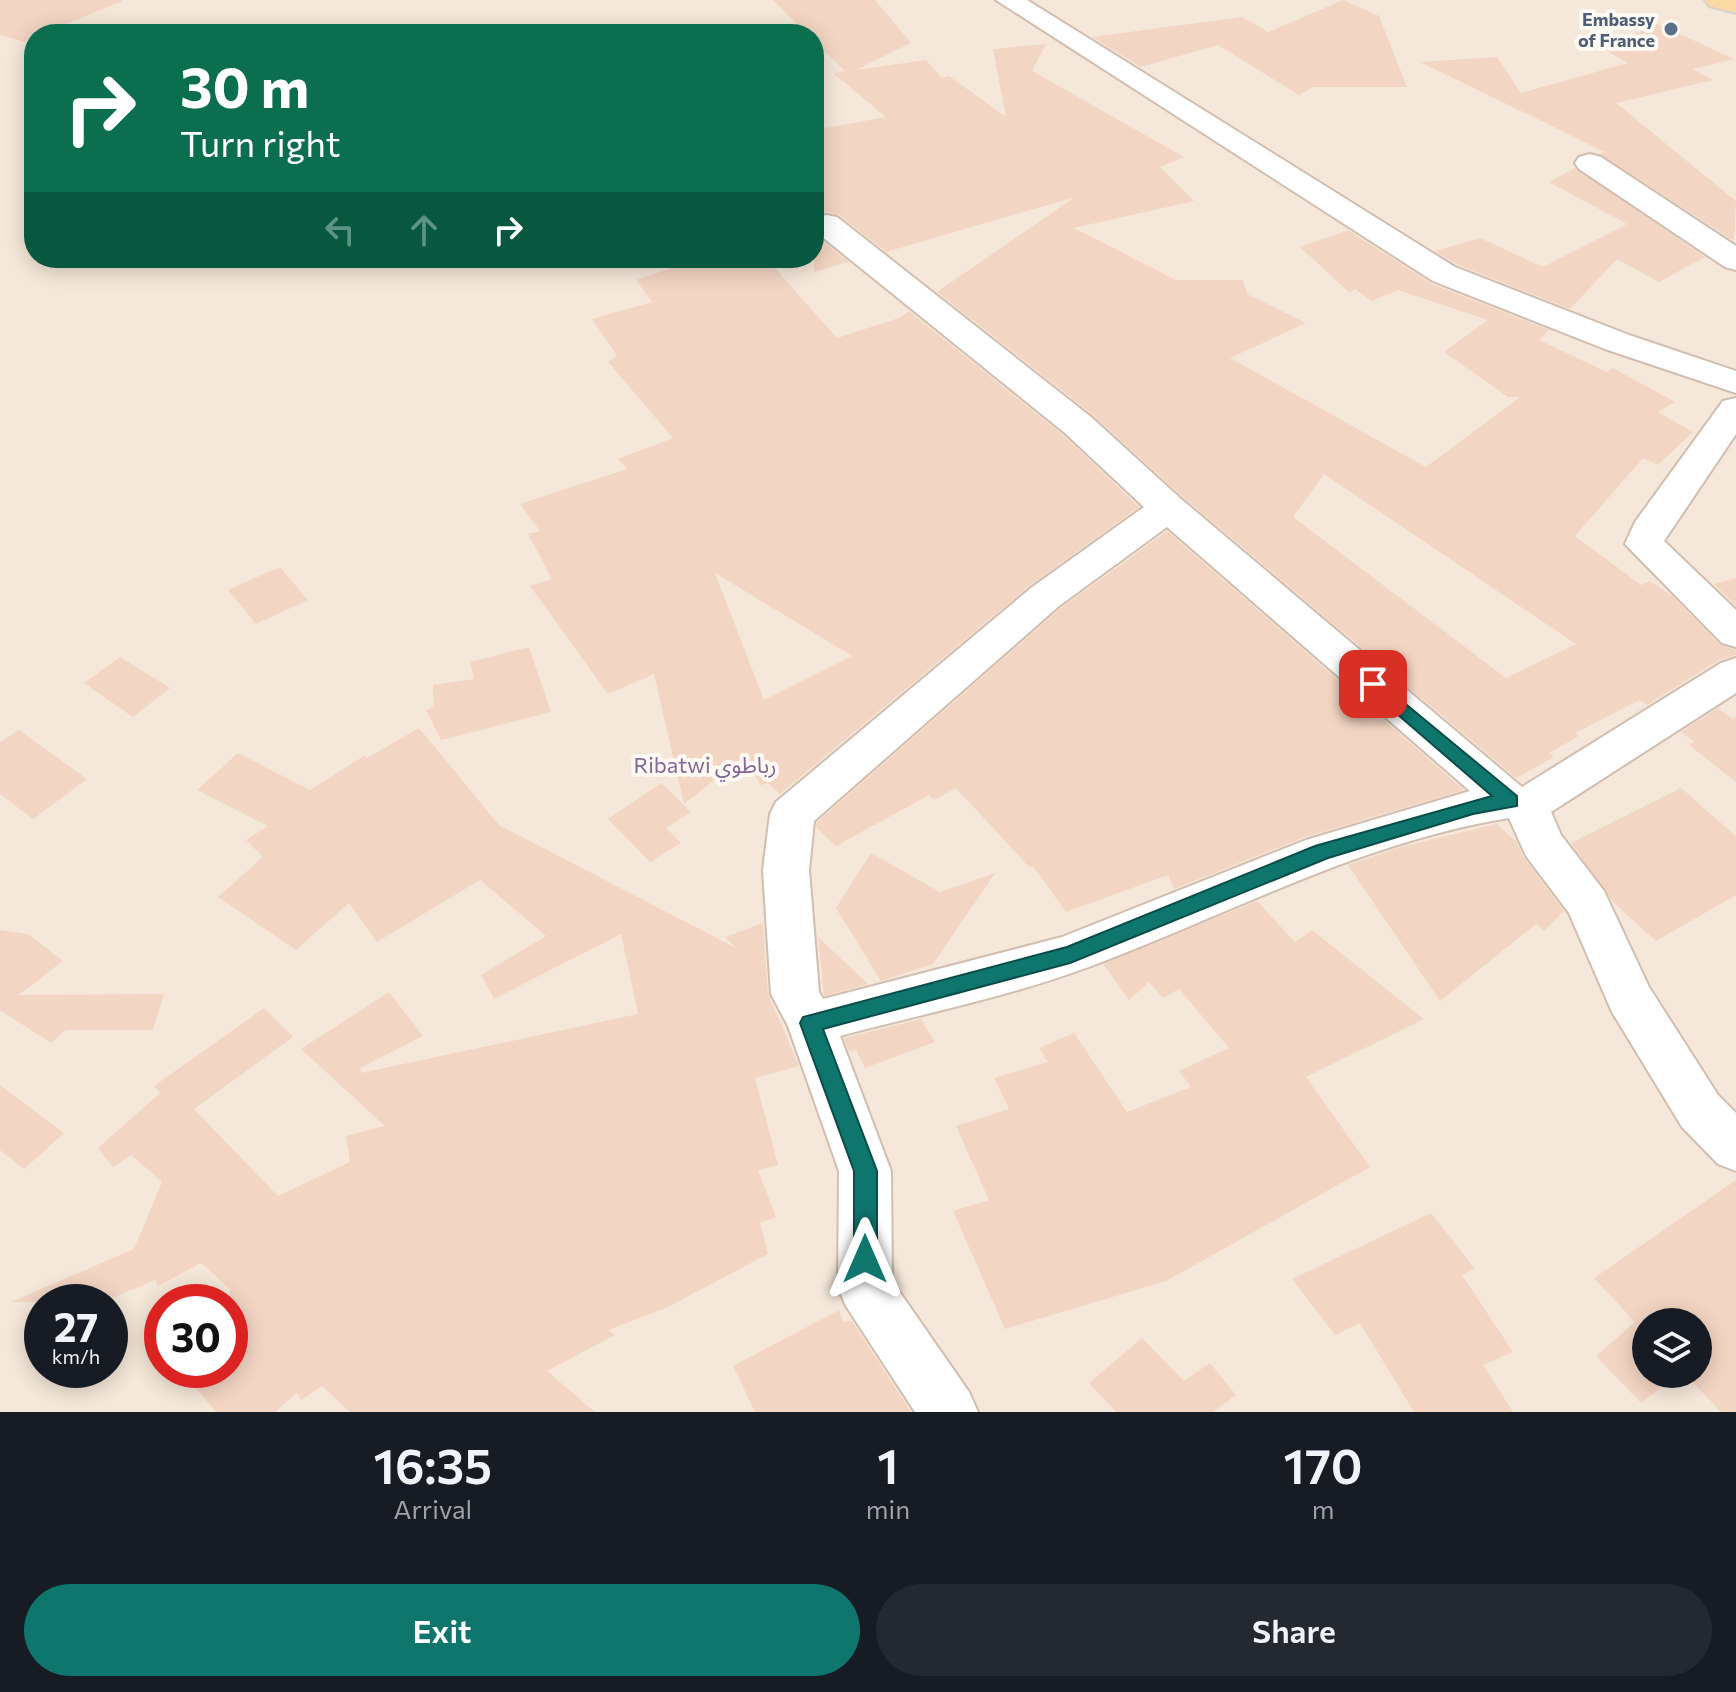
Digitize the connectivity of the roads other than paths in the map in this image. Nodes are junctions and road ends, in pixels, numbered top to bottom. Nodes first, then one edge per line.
1 (1009, 0) edge
2 (1719, 0) edge
3 (1736, 5) edge
4 (1590, 163) dead end
5 (826, 224) dead end
6 (1736, 260) edge
7 (1736, 383) edge
8 (1736, 409) edge
9 (1168, 508) junction
10 (1736, 633) edge
11 (1736, 673) edge
12 (1518, 803) junction
13 (811, 1023) junction
14 (1736, 1148) edge
15 (949, 1412) edge

1 - 7 street
2 - 3 main road
4 - 6 street
5 - 9 street
8 - 10 street
9 - 12 street
9 - 13 street
11 - 12 street
12 - 13 street
12 - 14 street
13 - 15 street

